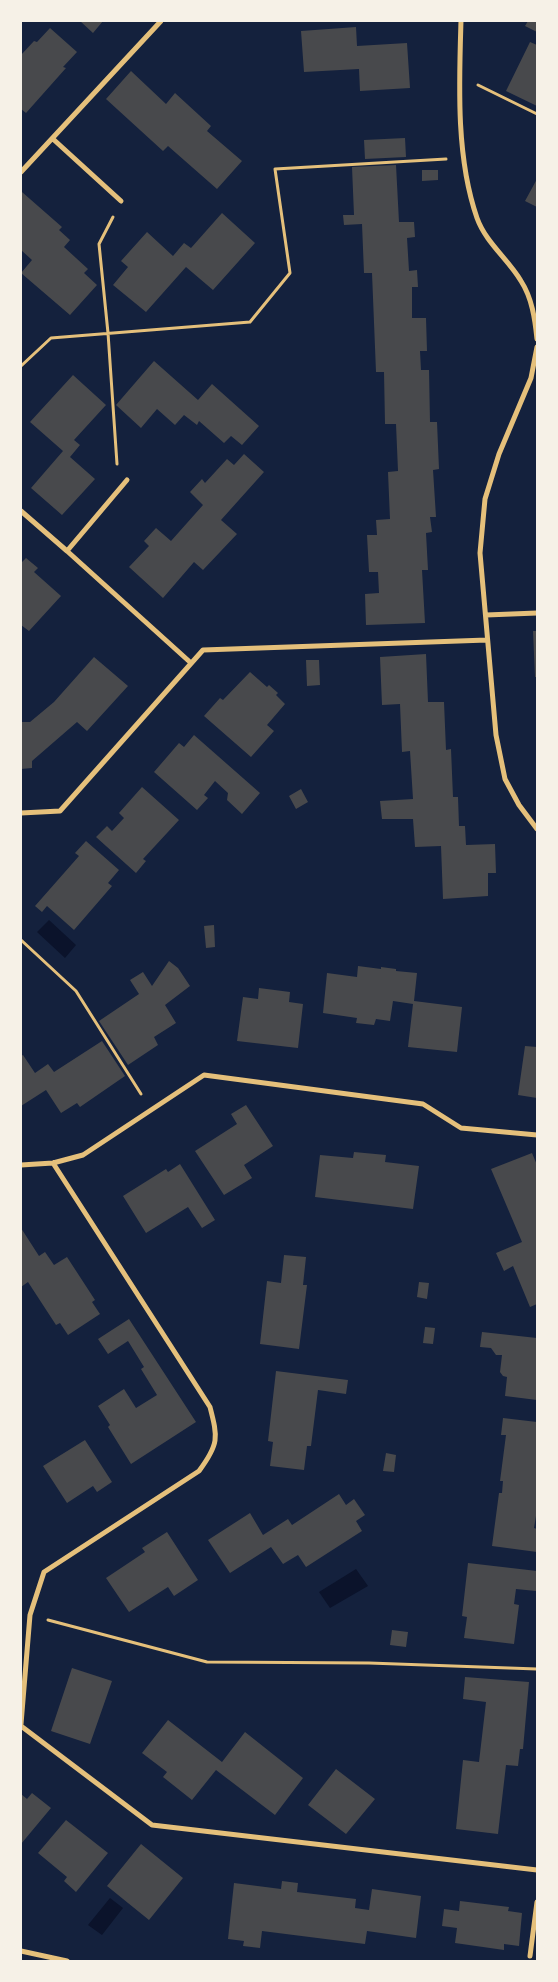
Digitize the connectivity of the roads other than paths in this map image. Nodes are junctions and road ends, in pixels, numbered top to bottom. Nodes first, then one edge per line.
1 (161, 21) edge
2 (461, 21) edge
3 (53, 139) junction
4 (21, 172) edge
5 (121, 201) road end
6 (535, 310) edge
7 (537, 339) edge
8 (537, 346) edge
9 (127, 480) road end
10 (21, 511) edge
11 (68, 551) junction
12 (537, 613) edge
13 (486, 615) junction
14 (487, 640) junction
15 (191, 663) junction
16 (21, 813) edge
17 (537, 829) edge
18 (537, 1135) edge
19 (53, 1163) junction
20 (21, 1165) edge
21 (21, 1725) edge
22 (537, 1870) edge
23 (537, 1902) edge
24 (21, 1951) edge
25 (530, 1956) dead end
26 (67, 1961) edge

1 - 3 street
2 - 6 street
3 - 4 street
3 - 5 street
6 - 7 street
8 - 13 street
9 - 11 street
10 - 11 street
11 - 15 street
12 - 13 street
13 - 14 street
14 - 15 street
14 - 17 street
15 - 16 street
18 - 19 street
19 - 20 street
19 - 21 street
21 - 22 street
23 - 25 street
24 - 26 street

